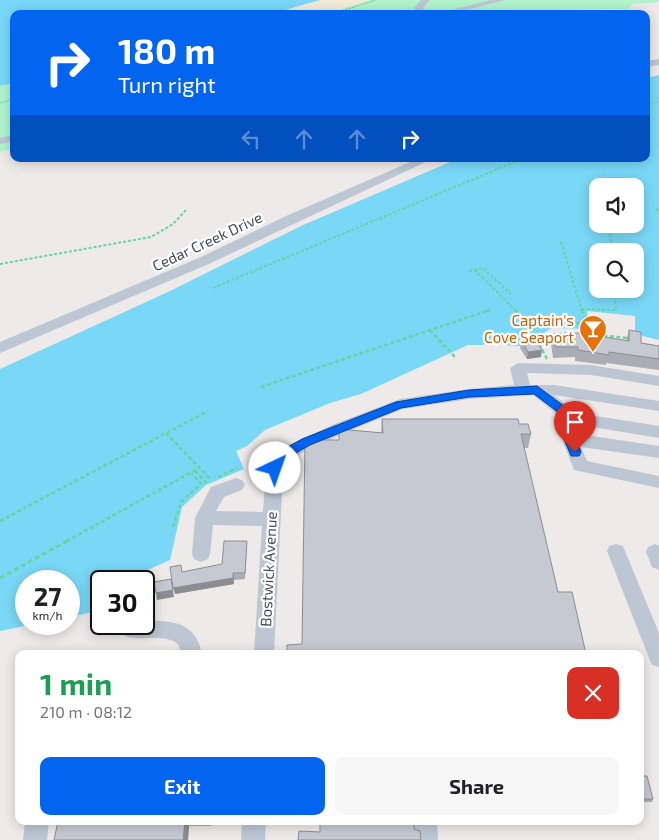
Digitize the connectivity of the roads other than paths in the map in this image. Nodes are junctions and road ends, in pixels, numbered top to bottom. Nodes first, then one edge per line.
1 (426, 0) edge
2 (513, 0) edge
3 (500, 1) edge
4 (421, 10) edge
5 (458, 10) edge
6 (469, 10) edge
7 (419, 162) edge
8 (0, 348) edge
9 (659, 381) edge
10 (530, 390) junction
11 (659, 406) edge
12 (572, 418) junction
13 (659, 432) edge
14 (570, 439) junction
15 (659, 452) edge
16 (236, 477) road end
17 (659, 482) edge
18 (204, 518) junction
19 (271, 519) junction
20 (616, 551) dead end
21 (202, 554) dead end
22 (155, 629) edge
23 (192, 650) edge
24 (264, 650) edge
25 (659, 658) edge
26 (37, 825) edge
27 (254, 825) edge
28 (425, 825) edge
29 (35, 840) edge
30 (253, 840) edge
31 (426, 840) edge

1 - 4 street
2 - 3 street
3 - 5 street
3 - 6 street
7 - 8 street, Cedar Creek Drive
9 - 10 street
10 - 11 street
10 - 12 street
10 - 19 street, Bostwick Avenue
12 - 13 street
12 - 14 street
14 - 15 street
14 - 17 street
16 - 18 street
18 - 19 street
18 - 21 street
19 - 24 street, Bostwick Avenue
20 - 25 street
22 - 23 street
26 - 29 street
27 - 30 street
28 - 31 street

